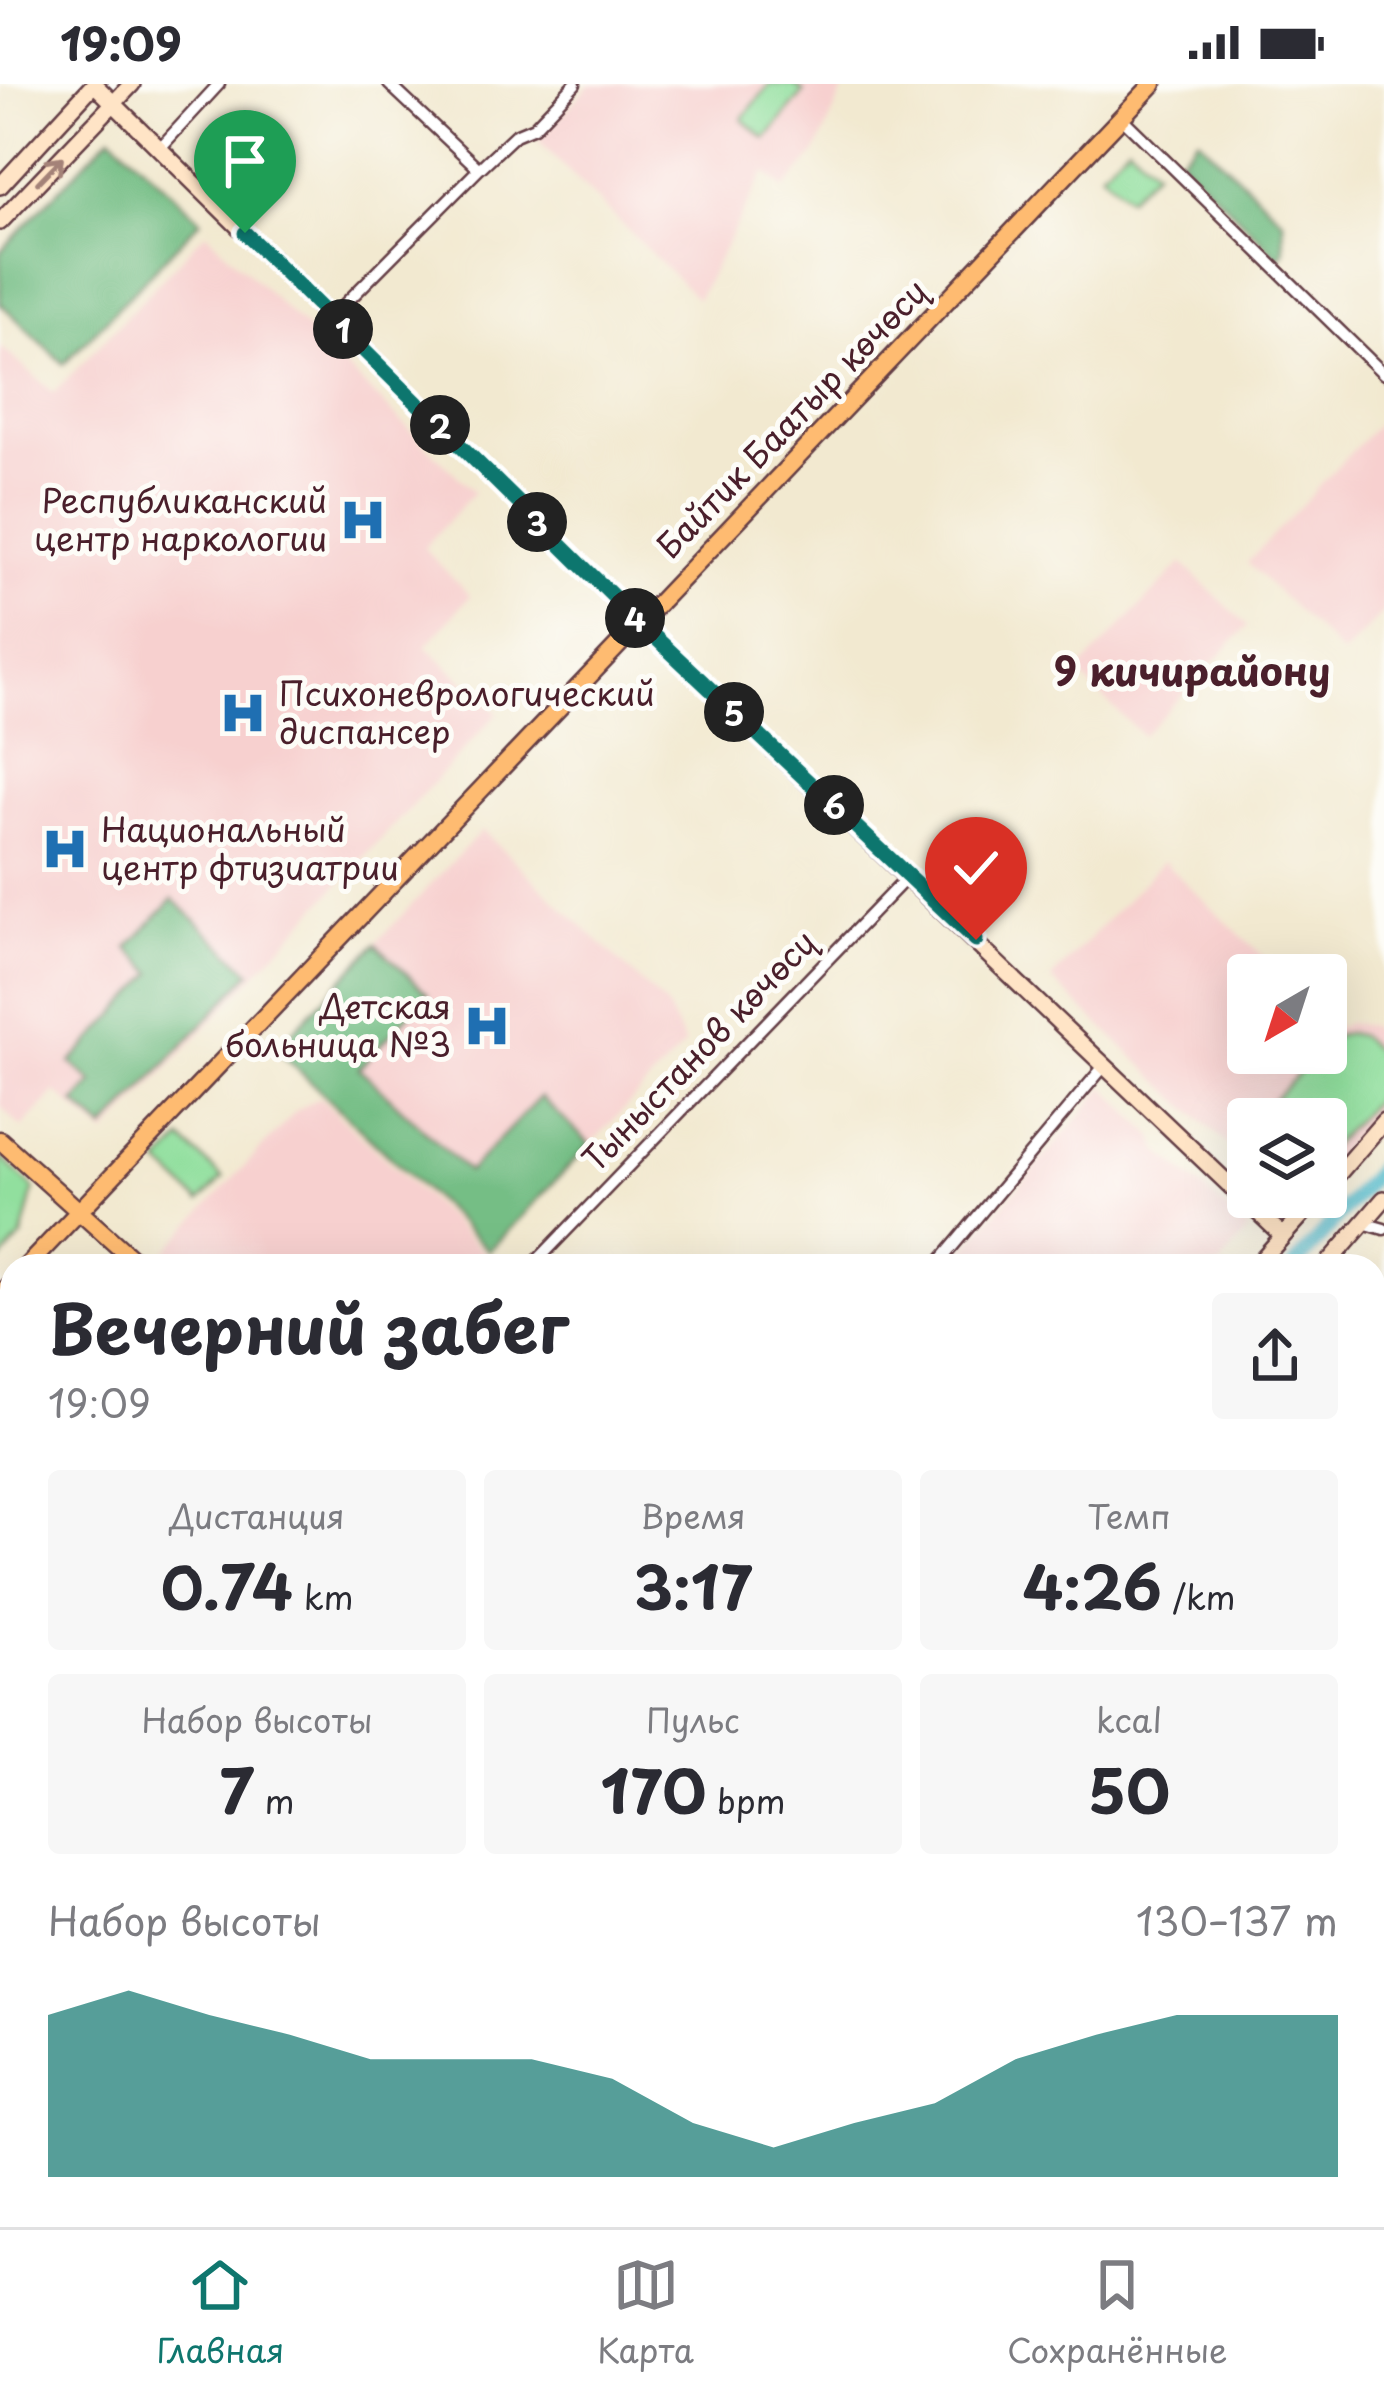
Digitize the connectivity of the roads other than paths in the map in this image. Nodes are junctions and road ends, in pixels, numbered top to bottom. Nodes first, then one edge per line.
1 (94, 84) edge
2 (132, 84) edge
3 (219, 84) edge
4 (389, 84) edge
5 (574, 84) edge
6 (1154, 84) edge
7 (114, 104) junction
8 (1122, 118) junction
9 (160, 148) junction
10 (479, 169) junction
11 (0, 186) edge
12 (0, 222) edge
13 (331, 318) junction
14 (1384, 374) edge
15 (638, 621) junction
16 (908, 876) junction
17 (1105, 1065) junction
18 (1384, 1121) edge
19 (0, 1140) edge
20 (1347, 1164) edge
21 (1384, 1199) edge
22 (79, 1210) junction
23 (1299, 1218) edge
24 (1364, 1223) junction
25 (1384, 1229) edge
26 (1283, 1236) junction
27 (38, 1254) edge
28 (127, 1254) edge
29 (544, 1254) edge
30 (946, 1254) edge
31 (1267, 1254) edge
32 (1337, 1254) edge

1 - 7 street
1 - 11 street
2 - 7 street
3 - 9 street
4 - 10 street
5 - 10 street
6 - 8 main road, Байтик Баатыр көчөсү
7 - 9 street
12 -> 7 street
8 - 14 street
8 - 15 main road, Байтик Баатыр көчөсү
9 - 13 street
10 - 13 street
13 - 15 street
15 - 16 street
15 - 22 main road, Байтик Баатыр көчөсү
16 - 17 street
16 - 29 street, Тыныстанов көчөсү
17 - 26 street
17 - 30 street
18 - 20 street
19 - 22 main road
21 - 24 street
22 - 27 main road, Байтик Баатыр көчөсү
22 - 28 main road
23 - 26 street
24 - 25 street
24 - 32 street
26 - 31 street

